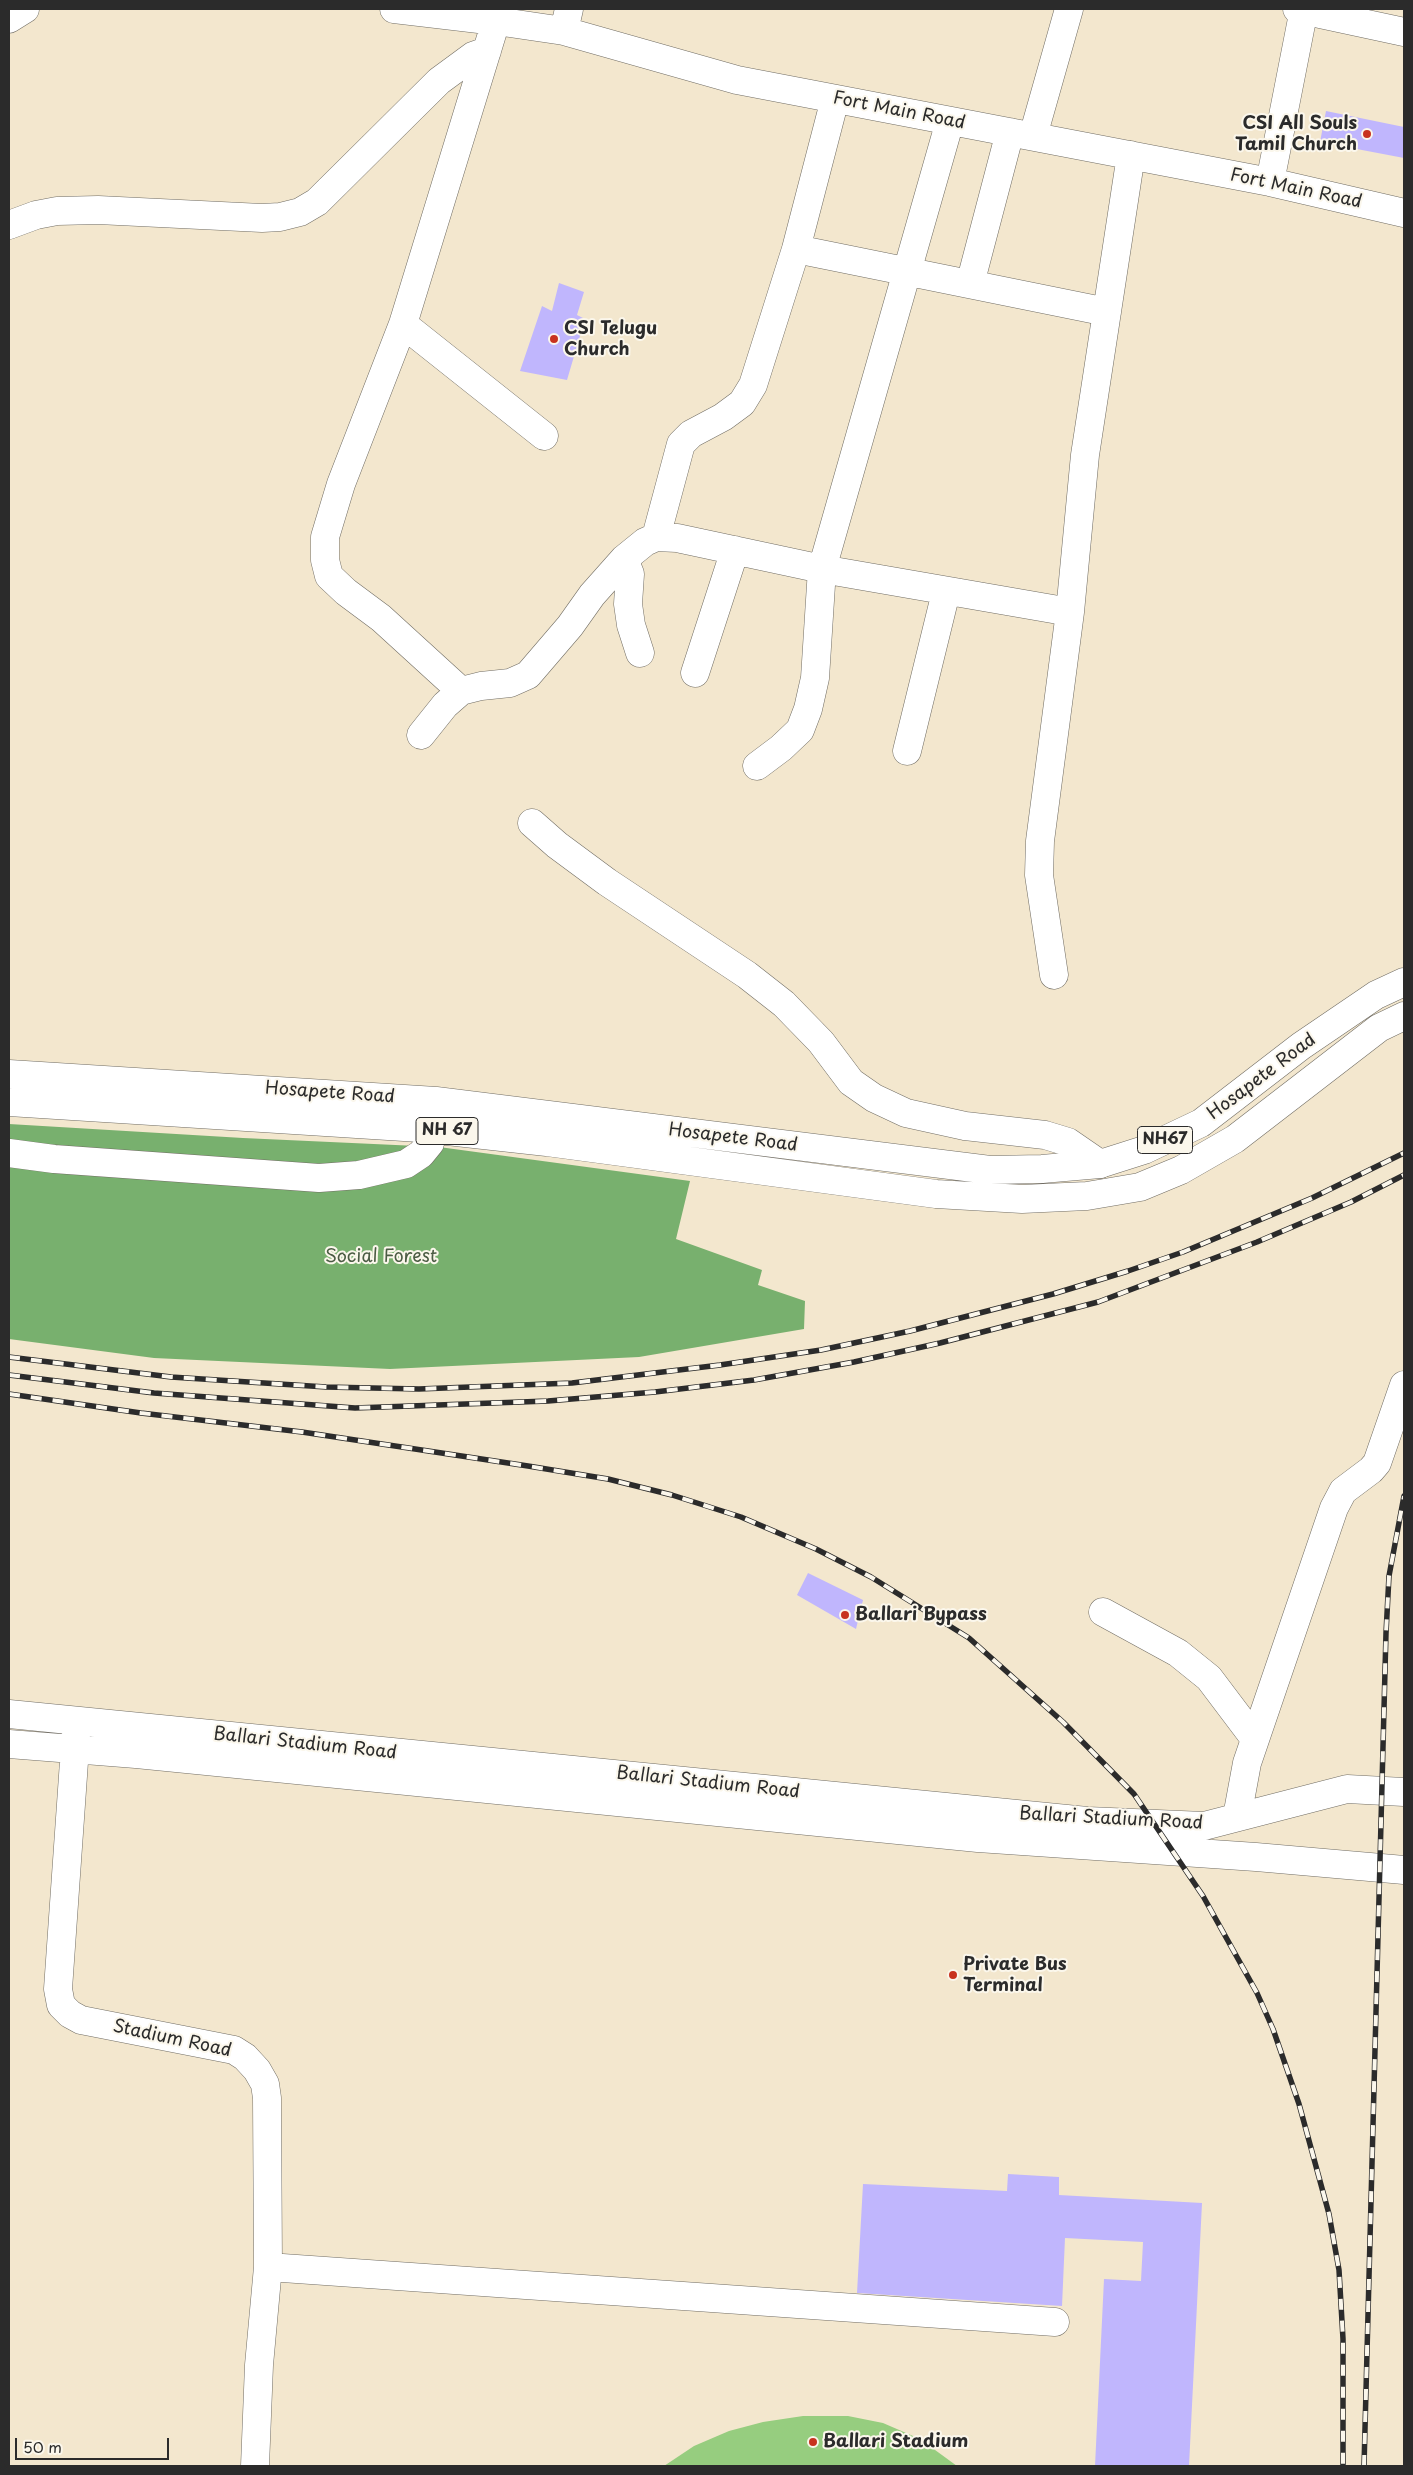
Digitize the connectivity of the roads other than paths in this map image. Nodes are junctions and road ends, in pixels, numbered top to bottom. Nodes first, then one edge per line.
1 (25, 9) edge
2 (394, 9) edge
3 (1069, 9) edge
4 (1301, 9) edge
5 (9, 19) edge
6 (496, 20) junction
7 (566, 20) edge
8 (1404, 32) edge
9 (487, 51) junction
10 (835, 99) junction
11 (950, 121) junction
12 (1022, 134) junction
13 (1131, 155) junction
14 (1270, 182) junction
15 (1404, 213) edge
16 (9, 225) edge
17 (796, 249) junction
18 (907, 271) junction
19 (970, 284) junction
20 (1107, 312) junction
21 (403, 324) junction
22 (544, 436) dead end
23 (656, 537) junction
24 (735, 550) junction
25 (624, 559) junction
26 (822, 569) junction
27 (946, 592) junction
28 (1070, 612) junction
29 (640, 653) dead end
30 (695, 673) dead end
31 (461, 691) junction
32 (421, 735) dead end
33 (907, 751) dead end
34 (757, 766) dead end
35 (532, 823) dead end
36 (1054, 976) dead end
37 (1404, 982) edge
38 (1404, 1016) edge
39 (9, 1074) edge
40 (436, 1100) junction
41 (9, 1102) edge
42 (434, 1130) junction
43 (9, 1153) edge
44 (1100, 1164) junction
45 (882, 1188) joint
46 (1404, 1385) edge
47 (1103, 1612) dead end
48 (9, 1714) edge
49 (77, 1721) junction
50 (1255, 1738) junction
51 (9, 1744) edge
52 (75, 1751) junction
53 (1404, 1792) edge
54 (982, 1811) junction
55 (1236, 1817) junction
56 (978, 1838) junction
57 (1404, 1870) edge
58 (268, 2267) junction
59 (1055, 2322) dead end
60 (255, 2466) edge

1 - 5 main road
2 - 6 main road, Fort Main Road
3 - 12 main road
4 - 8 main road
4 - 14 main road
6 - 7 main road, Fort Main Road
6 - 9 main road
7 - 10 main road, Fort Main Road
9 - 16 main road
9 - 21 main road
10 - 11 main road, Fort Main Road
10 - 17 main road
11 - 12 main road, Fort Main Road
11 - 18 main road
12 - 13 main road, Fort Main Road
12 - 19 main road
13 - 14 main road, Fort Main Road
13 - 20 main road
14 - 15 main road, Fort Main Road
17 - 18 main road
17 - 23 main road
18 - 19 main road
18 - 26 main road
19 - 20 main road
20 - 28 main road
21 - 22 main road
21 - 31 main road
23 - 24 main road
23 - 25 main road
24 - 26 main road
24 - 30 main road
25 - 29 main road
25 - 31 main road
26 - 27 main road
26 - 34 main road
27 - 28 main road
27 - 33 main road
28 - 36 main road
31 - 32 main road
35 - 44 main road
37 - 44 main road, Hosapete Road / NH67
38 - 45 main road, NH67
39 - 40 main road, Hosapete Road / NH67
40 - 42 main road
40 - 44 main road, Hosapete Road / NH67
41 - 42 main road, Hosapete Road / NH 67
42 - 43 main road
42 - 45 main road, Hosapete Road / NH 67
46 - 50 main road
47 - 50 main road
48 - 49 main road, Ballari Stadium Road
49 - 52 main road, Stadium Road
49 - 54 main road, Ballari Stadium Road
50 - 55 main road
51 - 52 main road, Ballari Stadium Road
52 - 56 main road, Ballari Stadium Road
52 - 58 main road, Stadium Road
53 - 55 main road, Ballari Stadium Road
54 - 55 main road, Ballari Stadium Road
54 - 56 main road
56 - 57 main road, Ballari Stadium Road
58 - 59 main road
58 - 60 main road, Stadium Road

